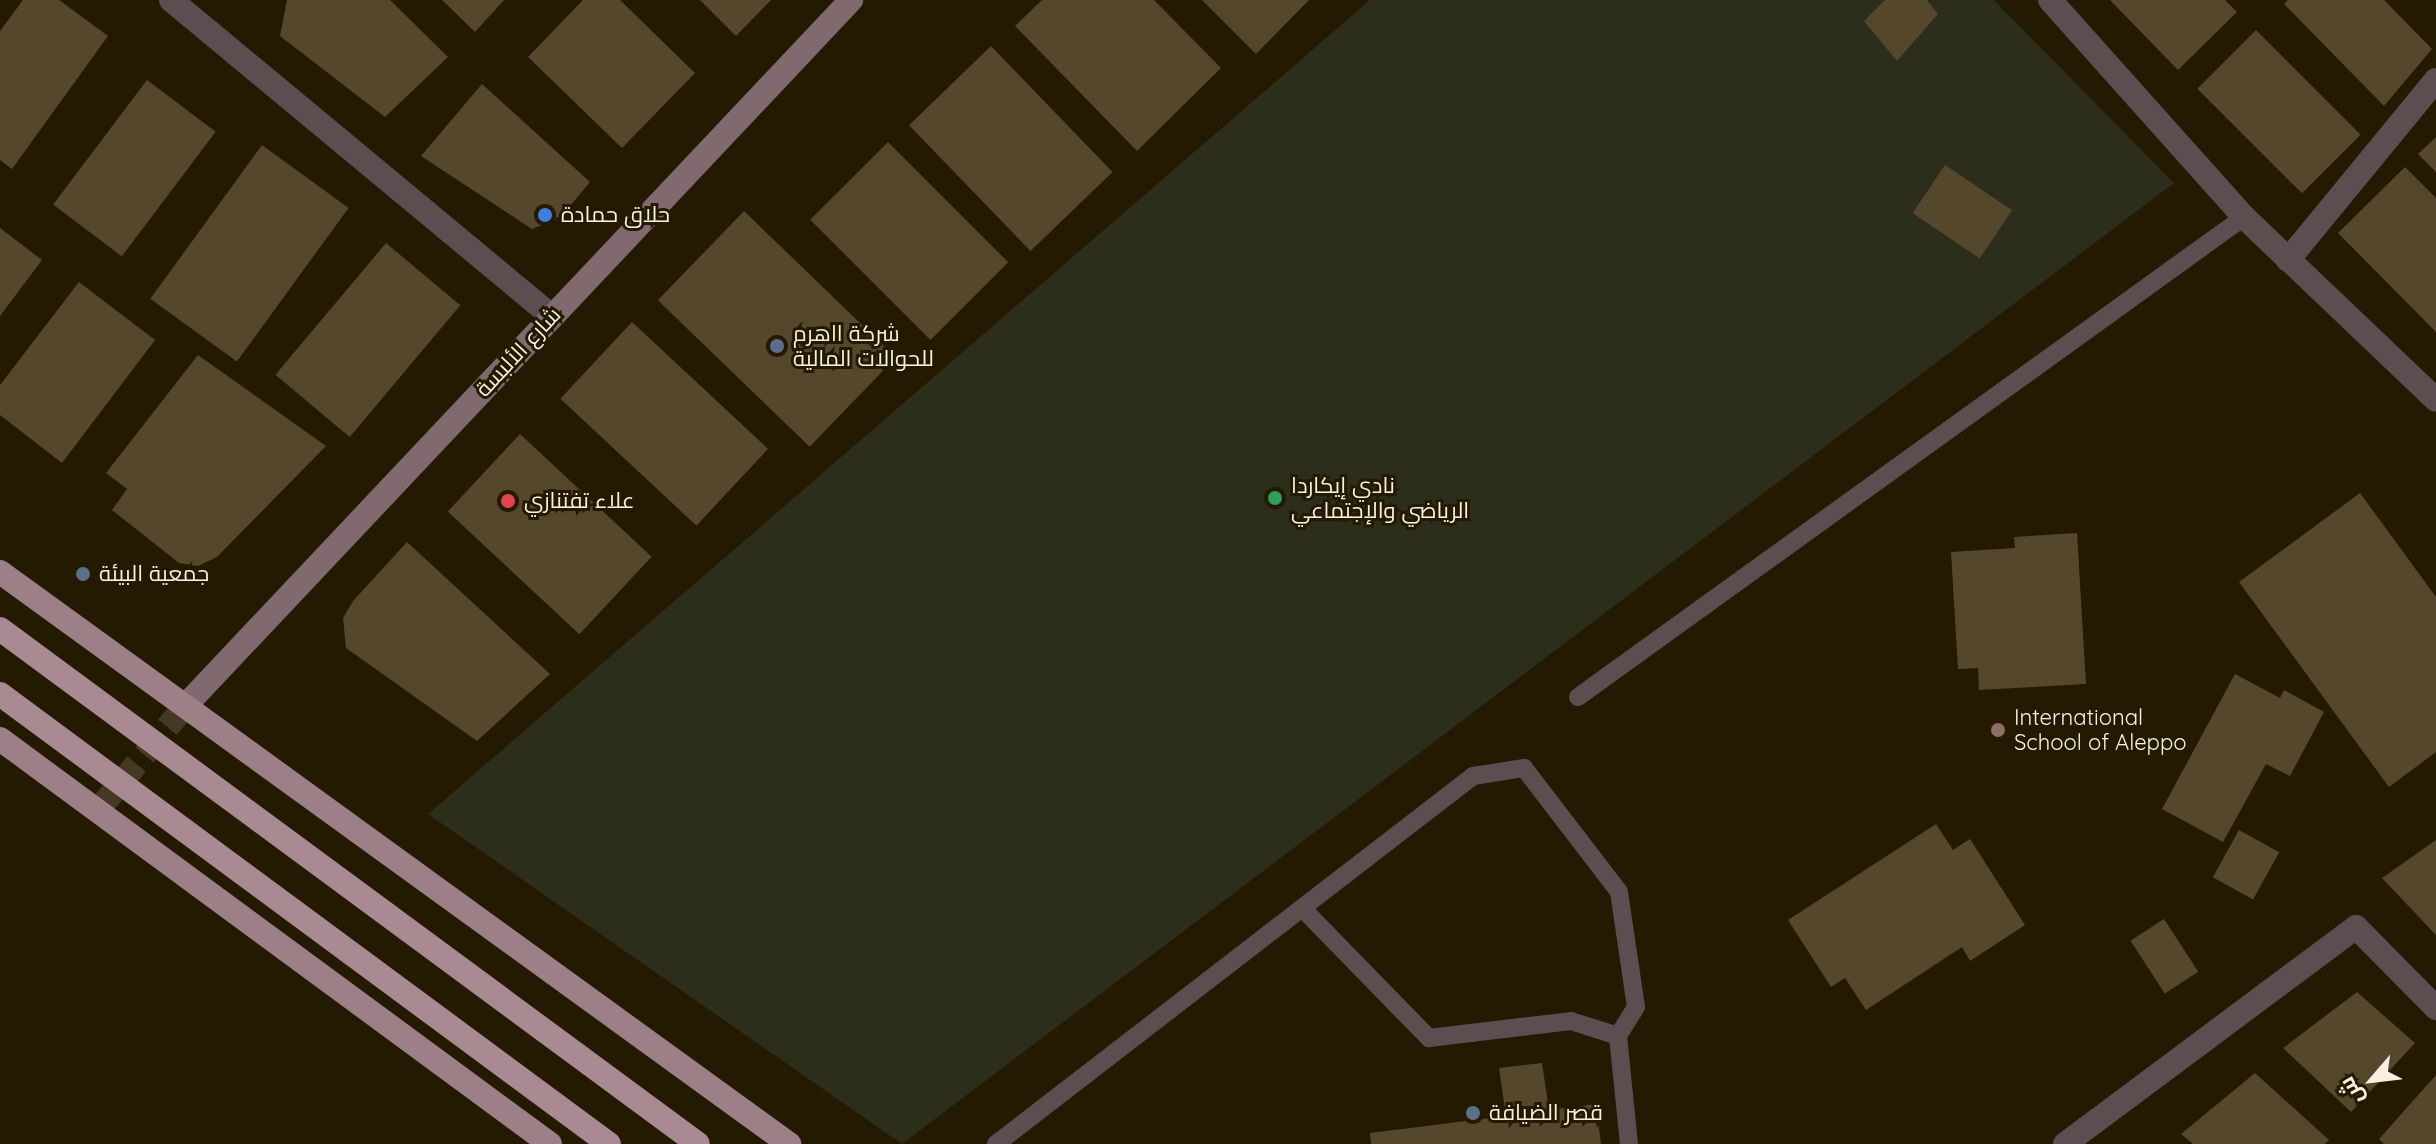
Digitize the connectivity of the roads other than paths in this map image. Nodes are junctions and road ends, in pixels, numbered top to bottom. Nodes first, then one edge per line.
1 (172, 0) edge
2 (851, 0) edge
3 (2050, 0) edge
4 (2436, 80) edge
5 (2244, 217) junction
6 (2288, 260) junction
7 (552, 316) junction
8 (2436, 400) edge
9 (0, 572) edge
10 (0, 629) edge
11 (0, 694) edge
12 (1578, 697) dead end
13 (187, 704) junction
14 (0, 739) edge
15 (1302, 908) junction
16 (2436, 1008) edge
17 (1618, 1036) junction
18 (550, 1144) edge
19 (609, 1144) edge
20 (698, 1144) edge
21 (789, 1144) edge
22 (996, 1144) edge
23 (1629, 1144) edge
24 (2065, 1144) edge

1 - 7 street
2 - 7 main road, شارع الألبسة
3 - 5 street
4 - 6 street
5 - 6 street
5 - 12 lane
6 - 8 street
7 - 13 main road, شارع الألبسة
9 - 13 main road
10 - 20 highway
11 - 19 highway
13 - 21 main road
14 - 18 main road
15 - 17 lane
15 - 17 lane
15 - 22 lane
16 - 24 street
17 - 23 lane

